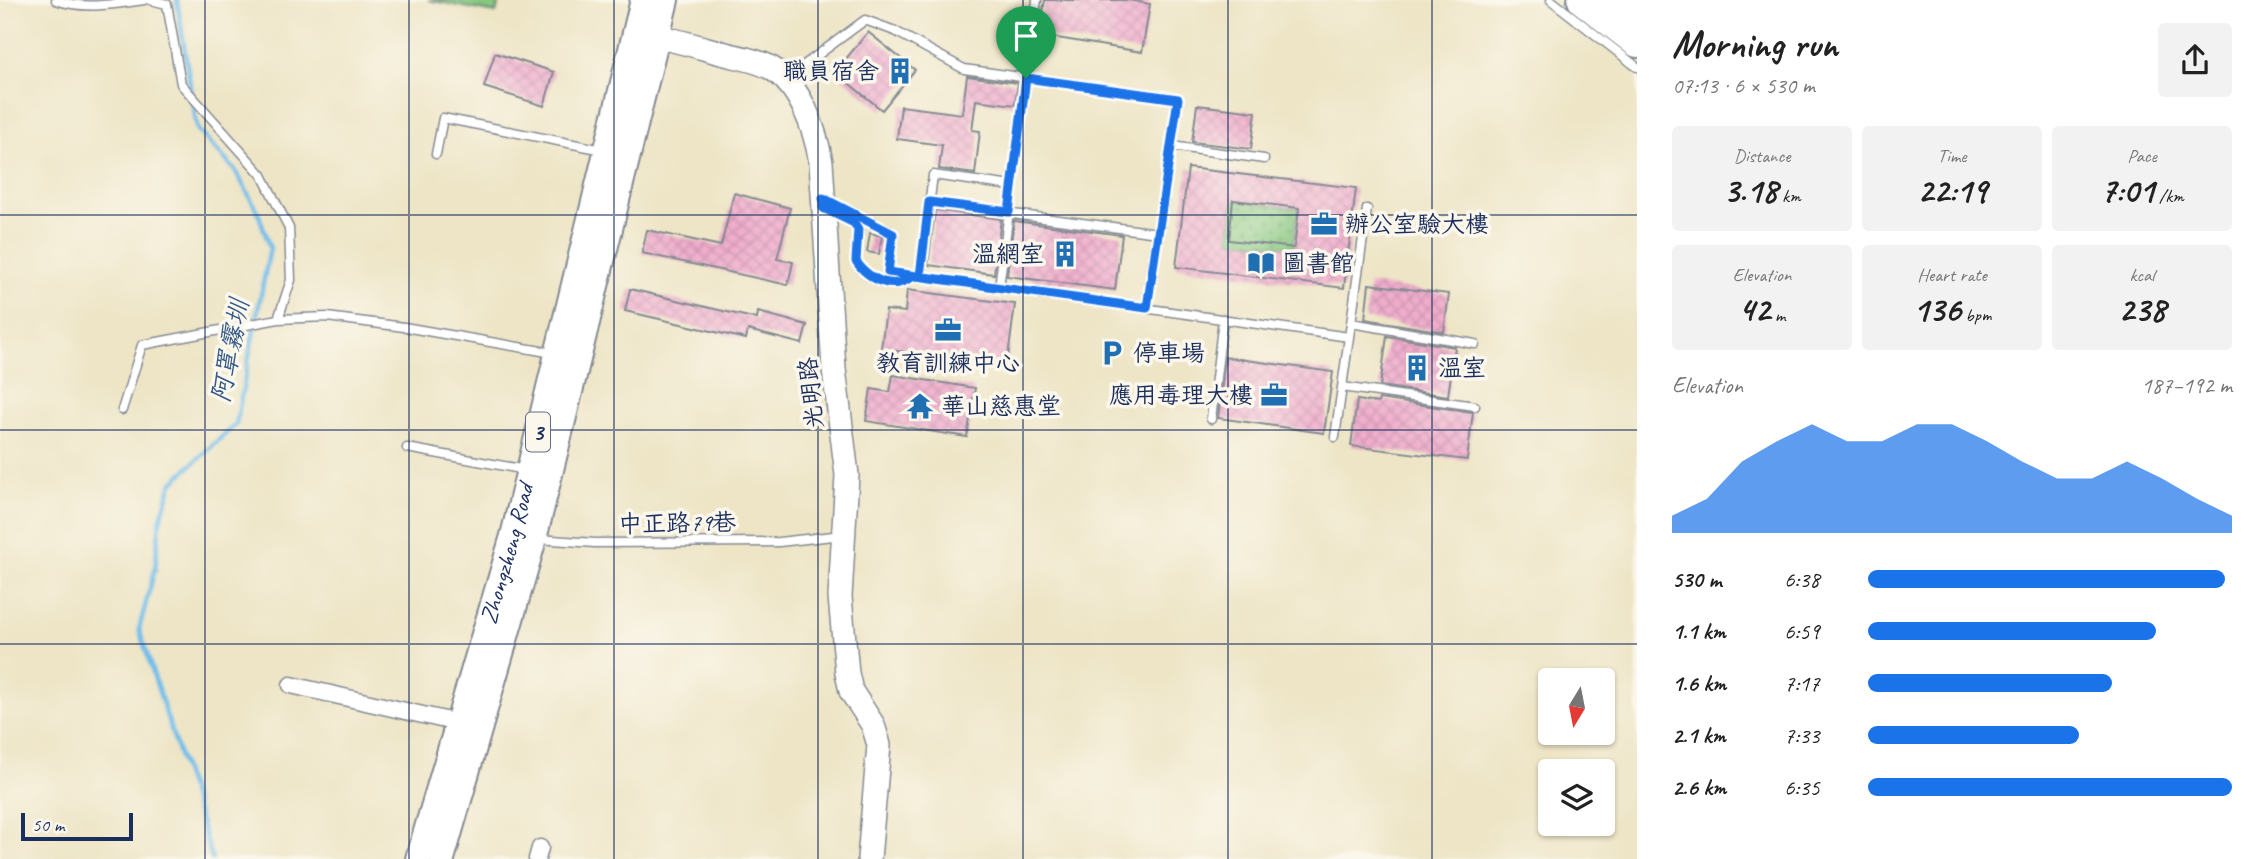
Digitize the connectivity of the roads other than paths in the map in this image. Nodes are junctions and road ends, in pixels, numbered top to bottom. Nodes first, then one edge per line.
1 (56, 0) edge
2 (144, 0) edge
3 (150, 0) edge
4 (643, 0) edge
5 (666, 0) edge
6 (1037, 0) edge
7 (1552, 0) edge
8 (1582, 0) edge
9 (1608, 0) edge
10 (1633, 0) edge
11 (1637, 3) edge
12 (1637, 23) edge
13 (647, 34) junction
14 (1637, 43) edge
15 (1637, 67) edge
16 (1026, 78) junction
17 (785, 79) junction
18 (1171, 146) junction
19 (606, 150) junction
20 (436, 154) dead end
21 (1264, 159) dead end
22 (1012, 186) junction
23 (929, 202) junction
24 (823, 203) junction
25 (1367, 209) dead end
26 (1009, 212) junction
27 (1158, 233) junction
28 (917, 276) junction
29 (999, 287) junction
30 (1147, 308) junction
31 (278, 319) junction
32 (1223, 319) junction
33 (1351, 323) junction
34 (1349, 337) junction
35 (1475, 344) dead end
36 (556, 353) junction
37 (1342, 387) junction
38 (1475, 406) dead end
39 (122, 410) dead end
40 (1211, 419) dead end
41 (1335, 437) dead end
42 (407, 448) dead end
43 (529, 471) junction
44 (842, 535) junction
45 (523, 537) junction
46 (291, 685) dead end
47 (458, 723) junction
48 (418, 859) edge
49 (442, 859) edge
50 (869, 859) edge

1 - 2 lane
3 - 31 lane
4 - 13 main road, Zhongzheng Road / 3
5 - 13 main road, Zhongzheng Road / 3
6 - 16 lane
7 - 15 lane
8 - 14 highway
9 - 12 street
10 - 11 highway
13 - 17 street, 光明路
13 - 19 main road, Zhongzheng Road / 3
13 - 45 main road, Zhongzheng Road / 3
16 - 17 lane
16 - 18 lane
16 - 22 lane
17 - 24 street, 光明路
18 - 21 lane
18 - 27 lane
19 - 20 lane
19 - 36 main road, Zhongzheng Road / 3
22 - 23 lane
22 - 26 lane
23 - 26 lane
23 - 28 lane
24 - 28 lane
24 - 28 lane
24 - 44 street, 光明路
25 - 33 lane
26 - 27 lane
26 - 29 lane
27 - 30 lane
28 - 29 lane
29 - 30 lane
30 - 32 lane
31 - 36 lane
31 - 39 lane
32 - 34 lane
32 - 40 lane
33 - 34 lane
33 - 35 lane
34 - 37 lane
36 - 43 main road, Zhongzheng Road / 3
37 - 38 lane
37 - 41 lane
42 - 43 lane
43 - 45 main road, Zhongzheng Road / 3
44 - 45 lane, 中正路79巷
44 - 50 street, 光明路
45 - 47 main road, Zhongzheng Road / 3
45 - 49 main road, Zhongzheng Road / 3
46 - 47 street
47 - 48 main road, Zhongzheng Road / 3

